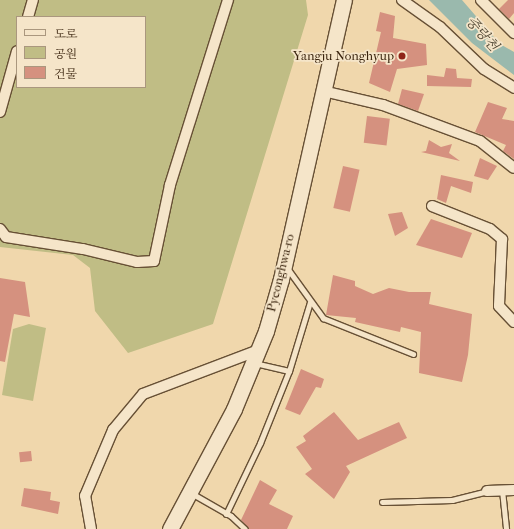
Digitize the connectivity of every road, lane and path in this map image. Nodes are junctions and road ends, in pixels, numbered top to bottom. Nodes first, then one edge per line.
1 (33, 0) edge
2 (228, 0) edge
3 (344, 0) edge
4 (402, 0) edge
5 (481, 0) edge
6 (28, 16) edge
7 (514, 33) edge
8 (16, 53) edge
9 (3, 85) edge
10 (514, 88) edge
11 (323, 91) junction
12 (0, 112) edge
13 (514, 168) edge
14 (432, 206) dead end
15 (0, 229) edge
16 (284, 264) junction
17 (310, 302) junction
18 (514, 322) edge
19 (413, 354) dead end
20 (257, 356) junction
21 (289, 371) junction
22 (502, 490) junction
23 (514, 490) edge
24 (487, 491) joint
25 (190, 492) junction
26 (382, 502) dead end
27 (226, 514) junction
28 (91, 529) edge
29 (170, 529) edge
30 (245, 529) edge
31 (506, 529) edge

1 - 6 street
2 - 15 street
3 - 11 main road, Pyeonghwa-ro
4 - 10 street
5 - 7 street
8 - 9 street
9 - 12 street
11 - 13 street
11 - 16 main road, Pyeonghwa-ro
14 - 18 street
16 - 17 lane
16 - 20 main road, Pyeonghwa-ro
17 - 19 lane
17 - 21 lane
20 - 21 lane
20 - 25 main road, Pyeonghwa-ro
20 - 28 street
21 - 27 lane
22 - 23 street
22 - 24 street
22 - 31 lane
24 - 26 lane
25 - 27 lane
25 - 29 main road, Pyeonghwa-ro
27 - 30 lane

